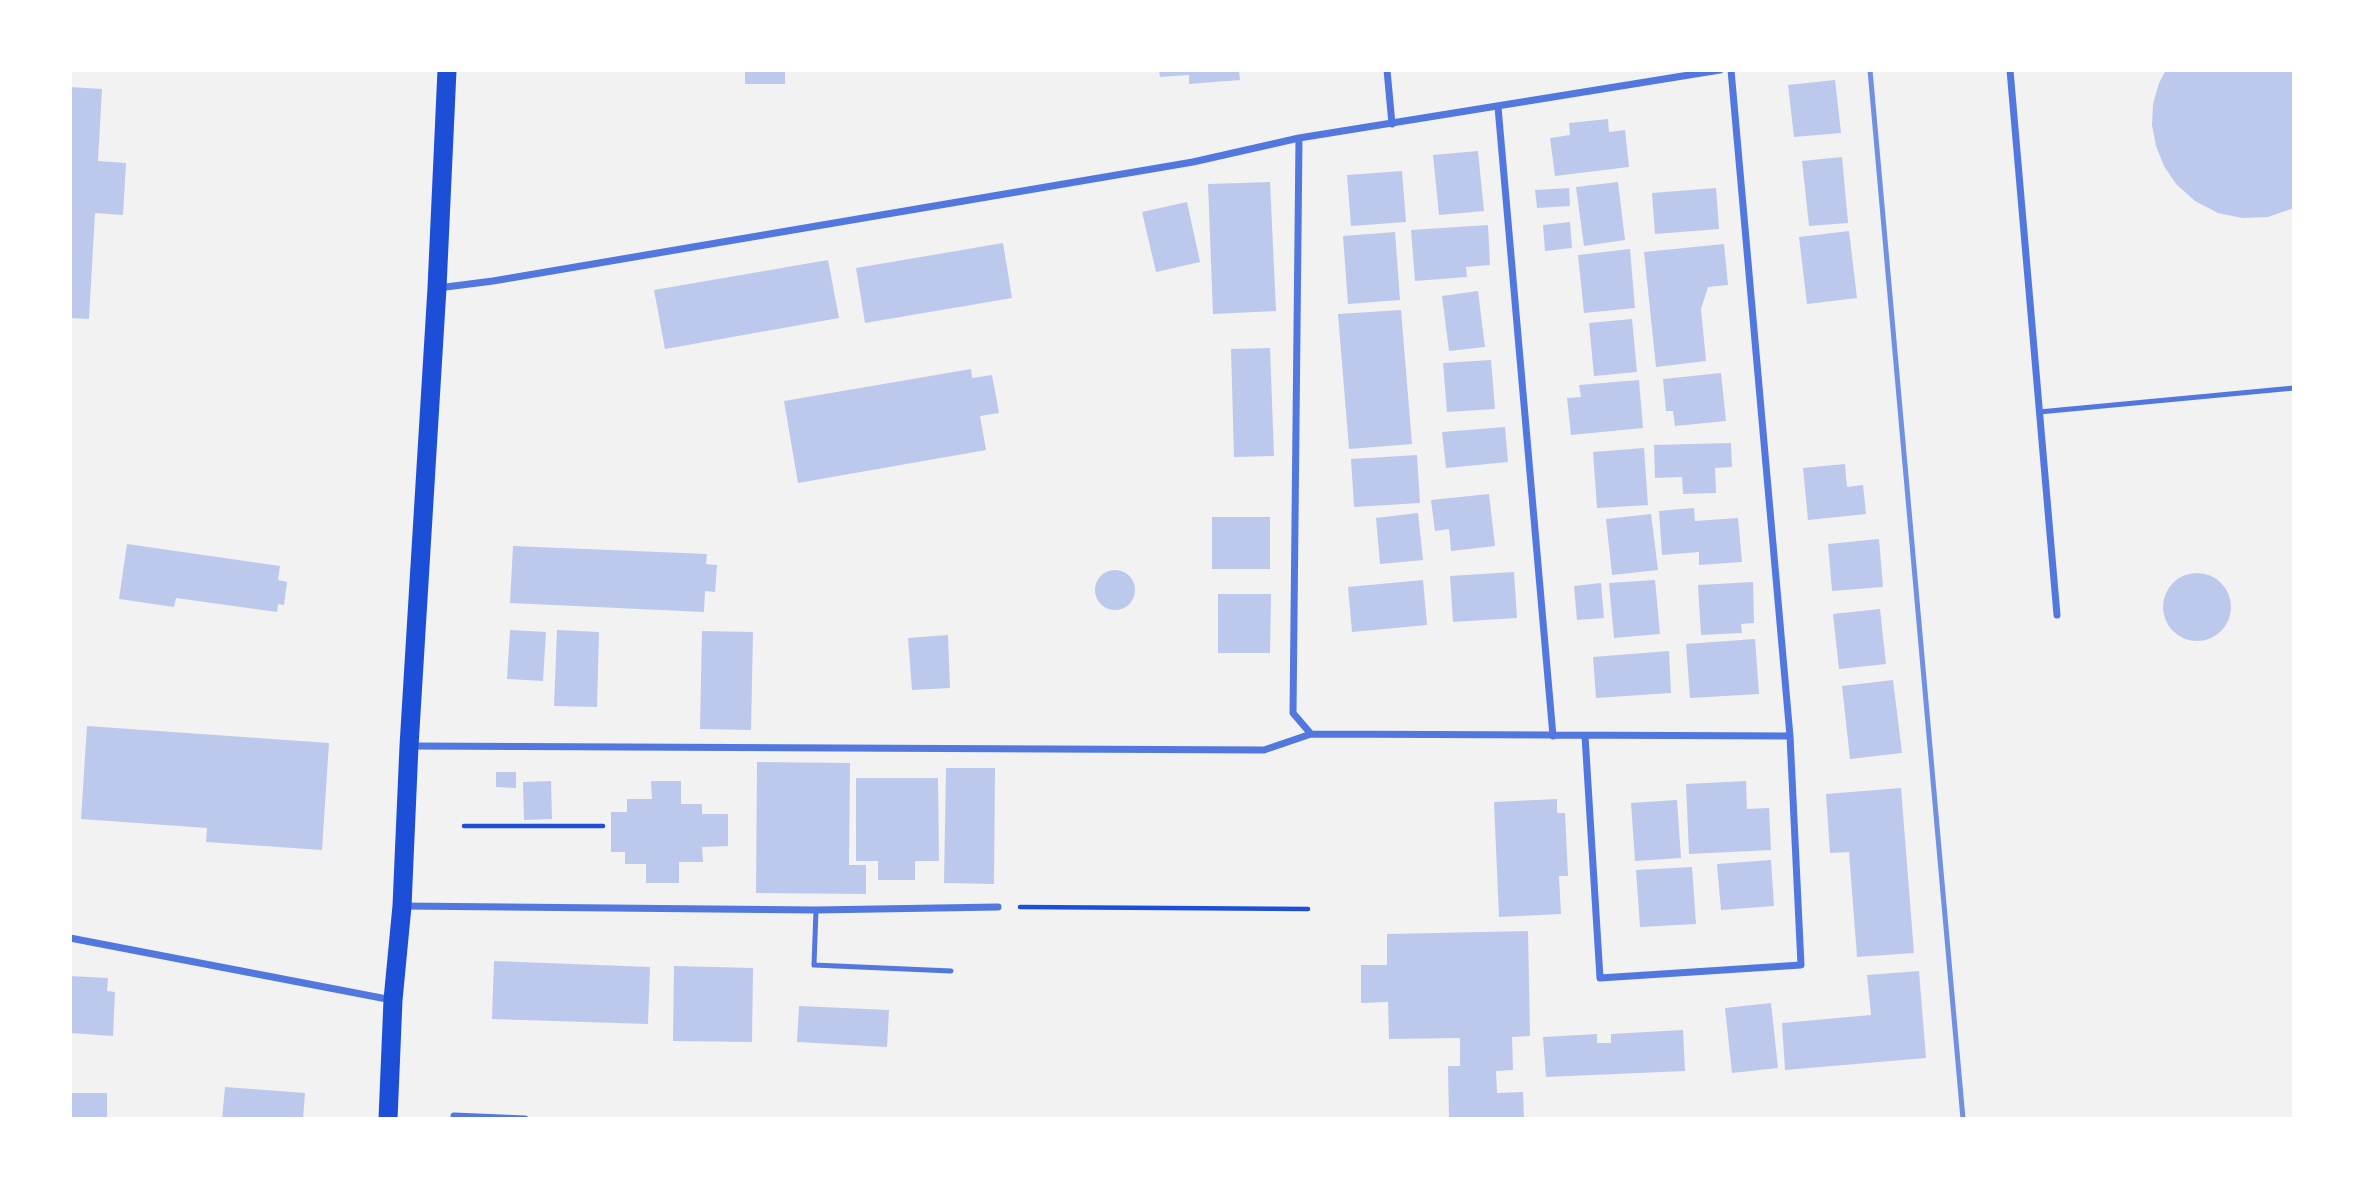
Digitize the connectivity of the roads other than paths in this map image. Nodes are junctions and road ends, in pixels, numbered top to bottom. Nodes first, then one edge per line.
1 (447, 70) edge
2 (1387, 70) edge
3 (1720, 70) edge
4 (1731, 70) edge
5 (2010, 70) edge
6 (1692, 72) edge
7 (1498, 107) junction
8 (1392, 124) junction
9 (1299, 138) junction
10 (437, 288) junction
11 (2294, 388) edge
12 (2039, 412) junction
13 (2057, 615) dead end
14 (1311, 734) junction
15 (1553, 736) junction
16 (1584, 736) junction
17 (1790, 736) junction
18 (409, 746) junction
19 (402, 906) junction
20 (998, 907) road end
21 (816, 910) junction
22 (70, 938) edge
23 (951, 971) dead end
24 (393, 1000) junction
25 (454, 1116) dead end
26 (388, 1119) edge
27 (525, 1119) edge

1 - 10 highway
2 - 8 street
3 - 6 street
4 - 17 street
5 - 12 street
6 - 7 street
7 - 8 street
7 - 15 street
8 - 9 street
9 - 10 street
9 - 14 street
10 - 18 highway
11 - 12 lane
12 - 13 street
14 - 15 street
14 - 18 street
15 - 16 street
16 - 17 street
16 - 17 street
18 - 19 highway
19 - 21 street
19 - 24 highway
20 - 21 street
21 - 23 lane
22 - 24 street
24 - 26 highway
25 - 27 street

